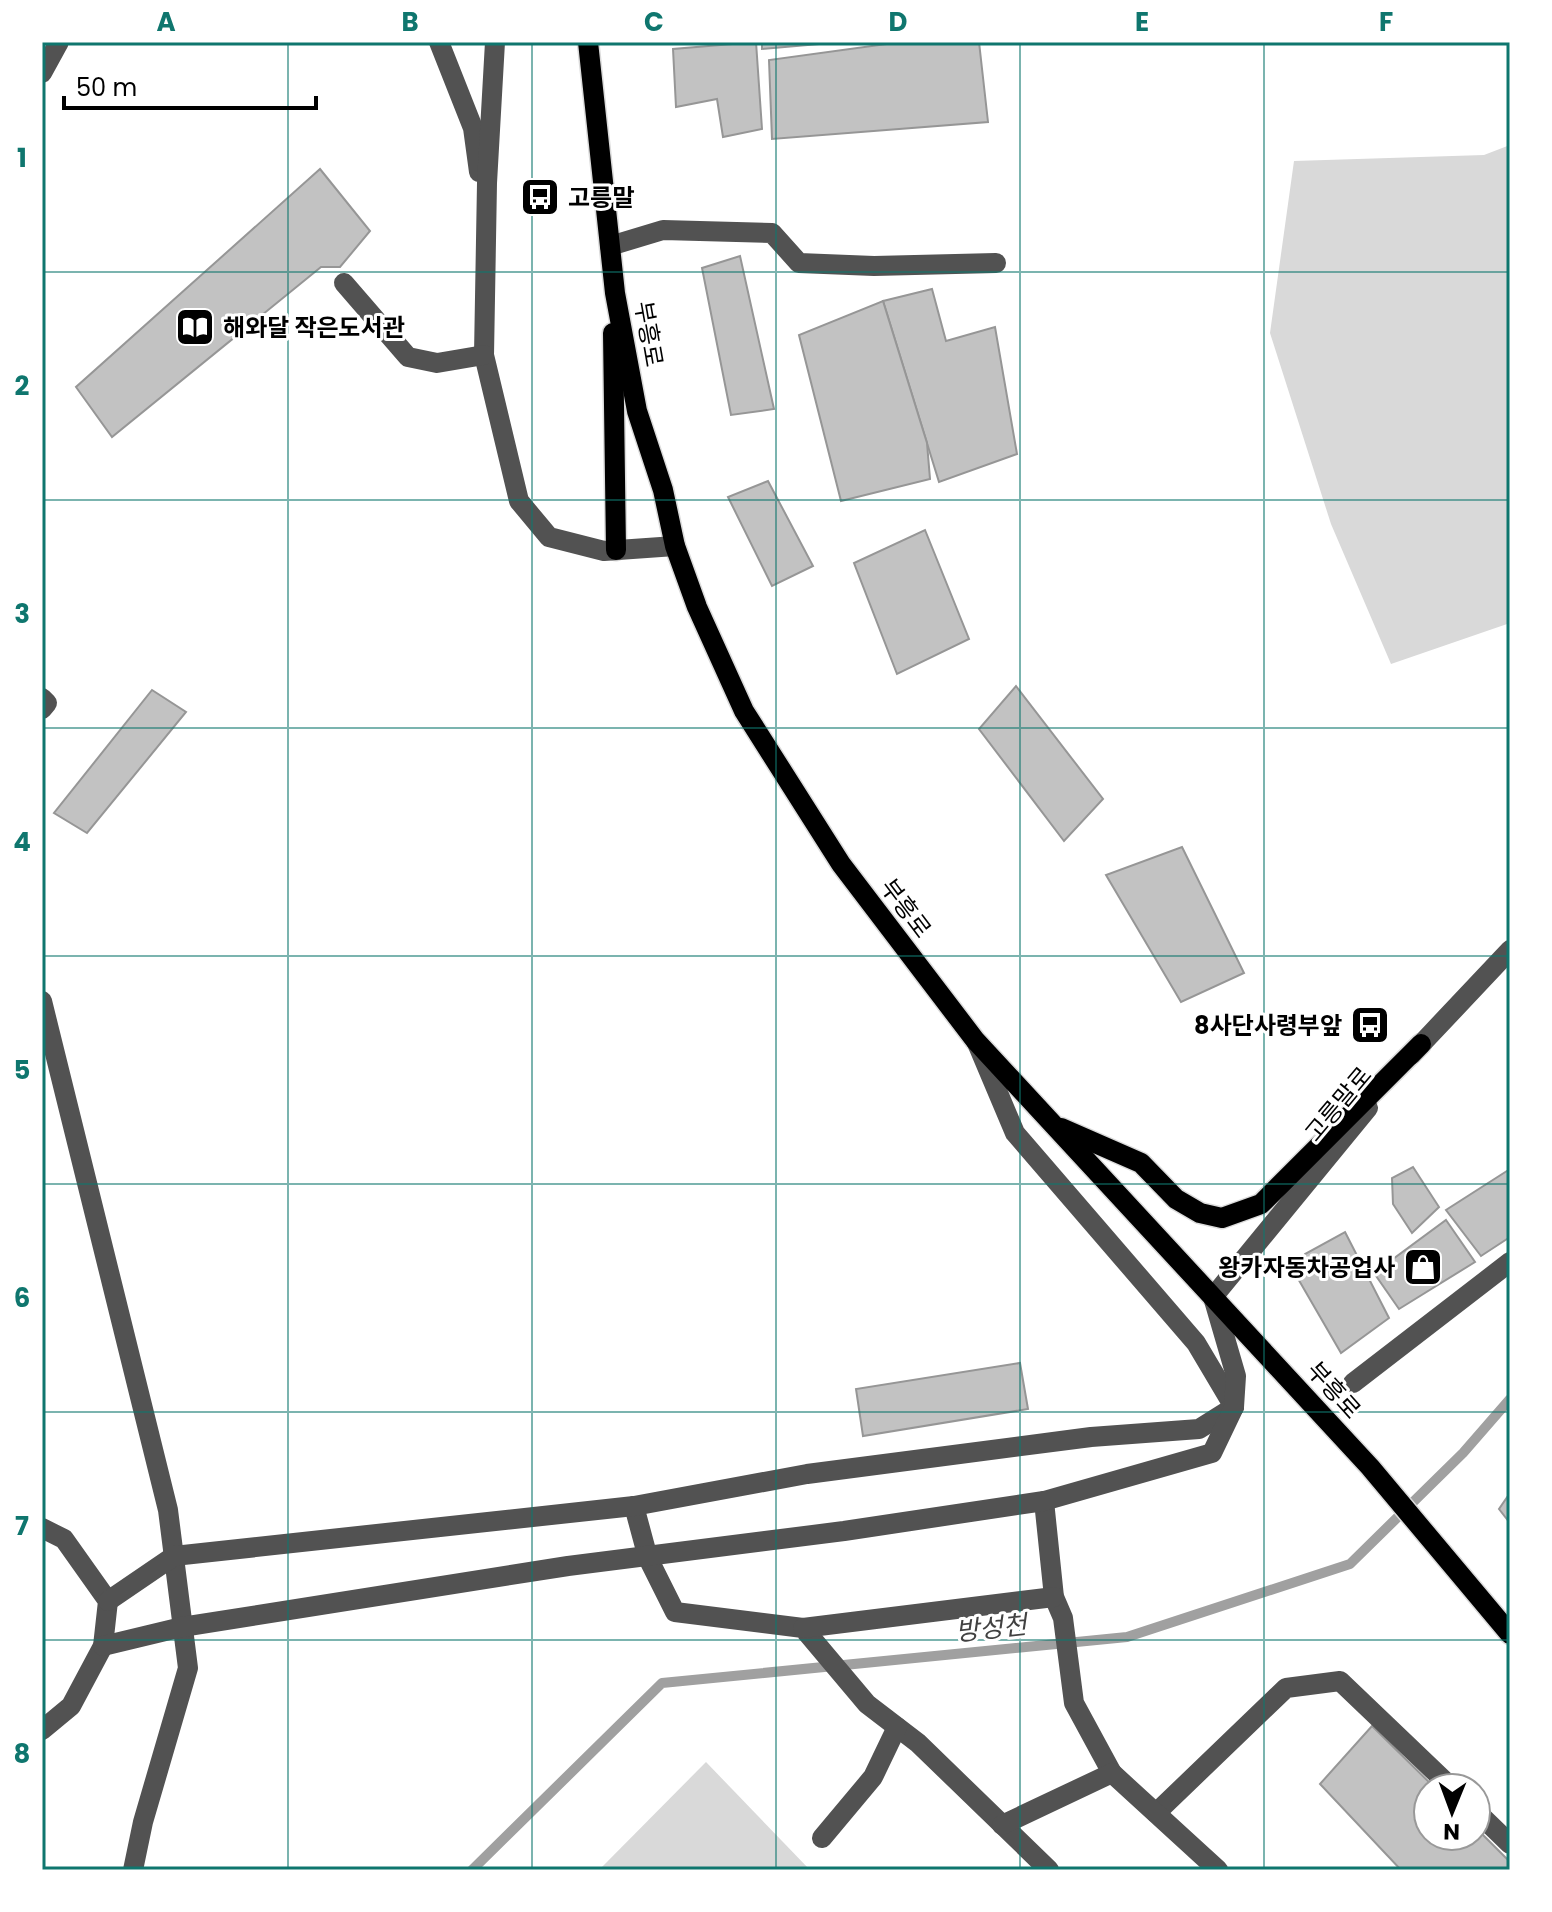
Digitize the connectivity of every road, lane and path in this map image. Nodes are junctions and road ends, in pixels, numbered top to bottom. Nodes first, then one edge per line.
1 (59, 42) edge
2 (439, 42) edge
3 (495, 42) edge
4 (588, 42) edge
5 (42, 73) edge
6 (487, 235) junction
7 (610, 246) junction
8 (996, 263) dead end
9 (344, 283) dead end
10 (615, 293) junction
11 (484, 355) junction
12 (675, 546) junction
13 (616, 550) junction
14 (42, 698) edge
15 (42, 709) edge
16 (1510, 950) edge
17 (42, 1001) edge
18 (975, 1040) junction
19 (1421, 1044) junction
20 (1052, 1124) junction
21 (1510, 1262) edge
22 (1213, 1297) junction
23 (1353, 1383) dead end
24 (1234, 1407) junction
25 (1044, 1501) junction
26 (634, 1506) junction
27 (42, 1528) edge
28 (174, 1556) junction
29 (648, 1558) junction
30 (1054, 1597) junction
31 (108, 1601) junction
32 (182, 1627) junction
33 (803, 1628) junction
34 (1510, 1634) edge
35 (103, 1646) junction
36 (897, 1727) junction
37 (42, 1730) edge
38 (1435, 1772) edge
39 (1112, 1773) junction
40 (1156, 1813) junction
41 (1002, 1825) junction
42 (1492, 1827) edge
43 (822, 1838) dead end
44 (1510, 1844) edge
45 (133, 1870) edge
46 (1049, 1870) edge
47 (1218, 1870) edge

1 - 5 street
2 - 6 street
3 - 6 street
4 - 7 main road, 부흥로
6 - 11 street
7 - 8 street
7 - 10 main road, 부흥로
9 - 11 street
10 - 12 main road, 부흥로
10 - 13 main road
11 - 13 street
12 - 13 street
12 - 18 main road, 부흥로
14 - 15 street
16 - 19 street, 고릉말로
17 - 28 street
18 - 20 main road, 부흥로
18 - 24 street
19 - 20 main road
19 - 22 street, 고릉말로
20 - 22 main road, 부흥로
21 - 23 street
22 - 24 street
22 - 34 main road, 부흥로
24 - 25 street
24 - 26 street
25 - 29 street
25 - 30 street
26 - 28 street
26 - 29 street
27 - 31 street
28 - 31 street
28 - 32 street
29 - 32 street
29 - 33 street
30 - 33 street
30 - 39 street
31 - 35 street
32 - 35 street
32 - 45 street
33 - 36 street
35 - 37 street
36 - 41 street
36 - 43 street
38 - 40 street
39 - 40 street
39 - 41 street
40 - 47 street
41 - 46 street
42 - 44 street

